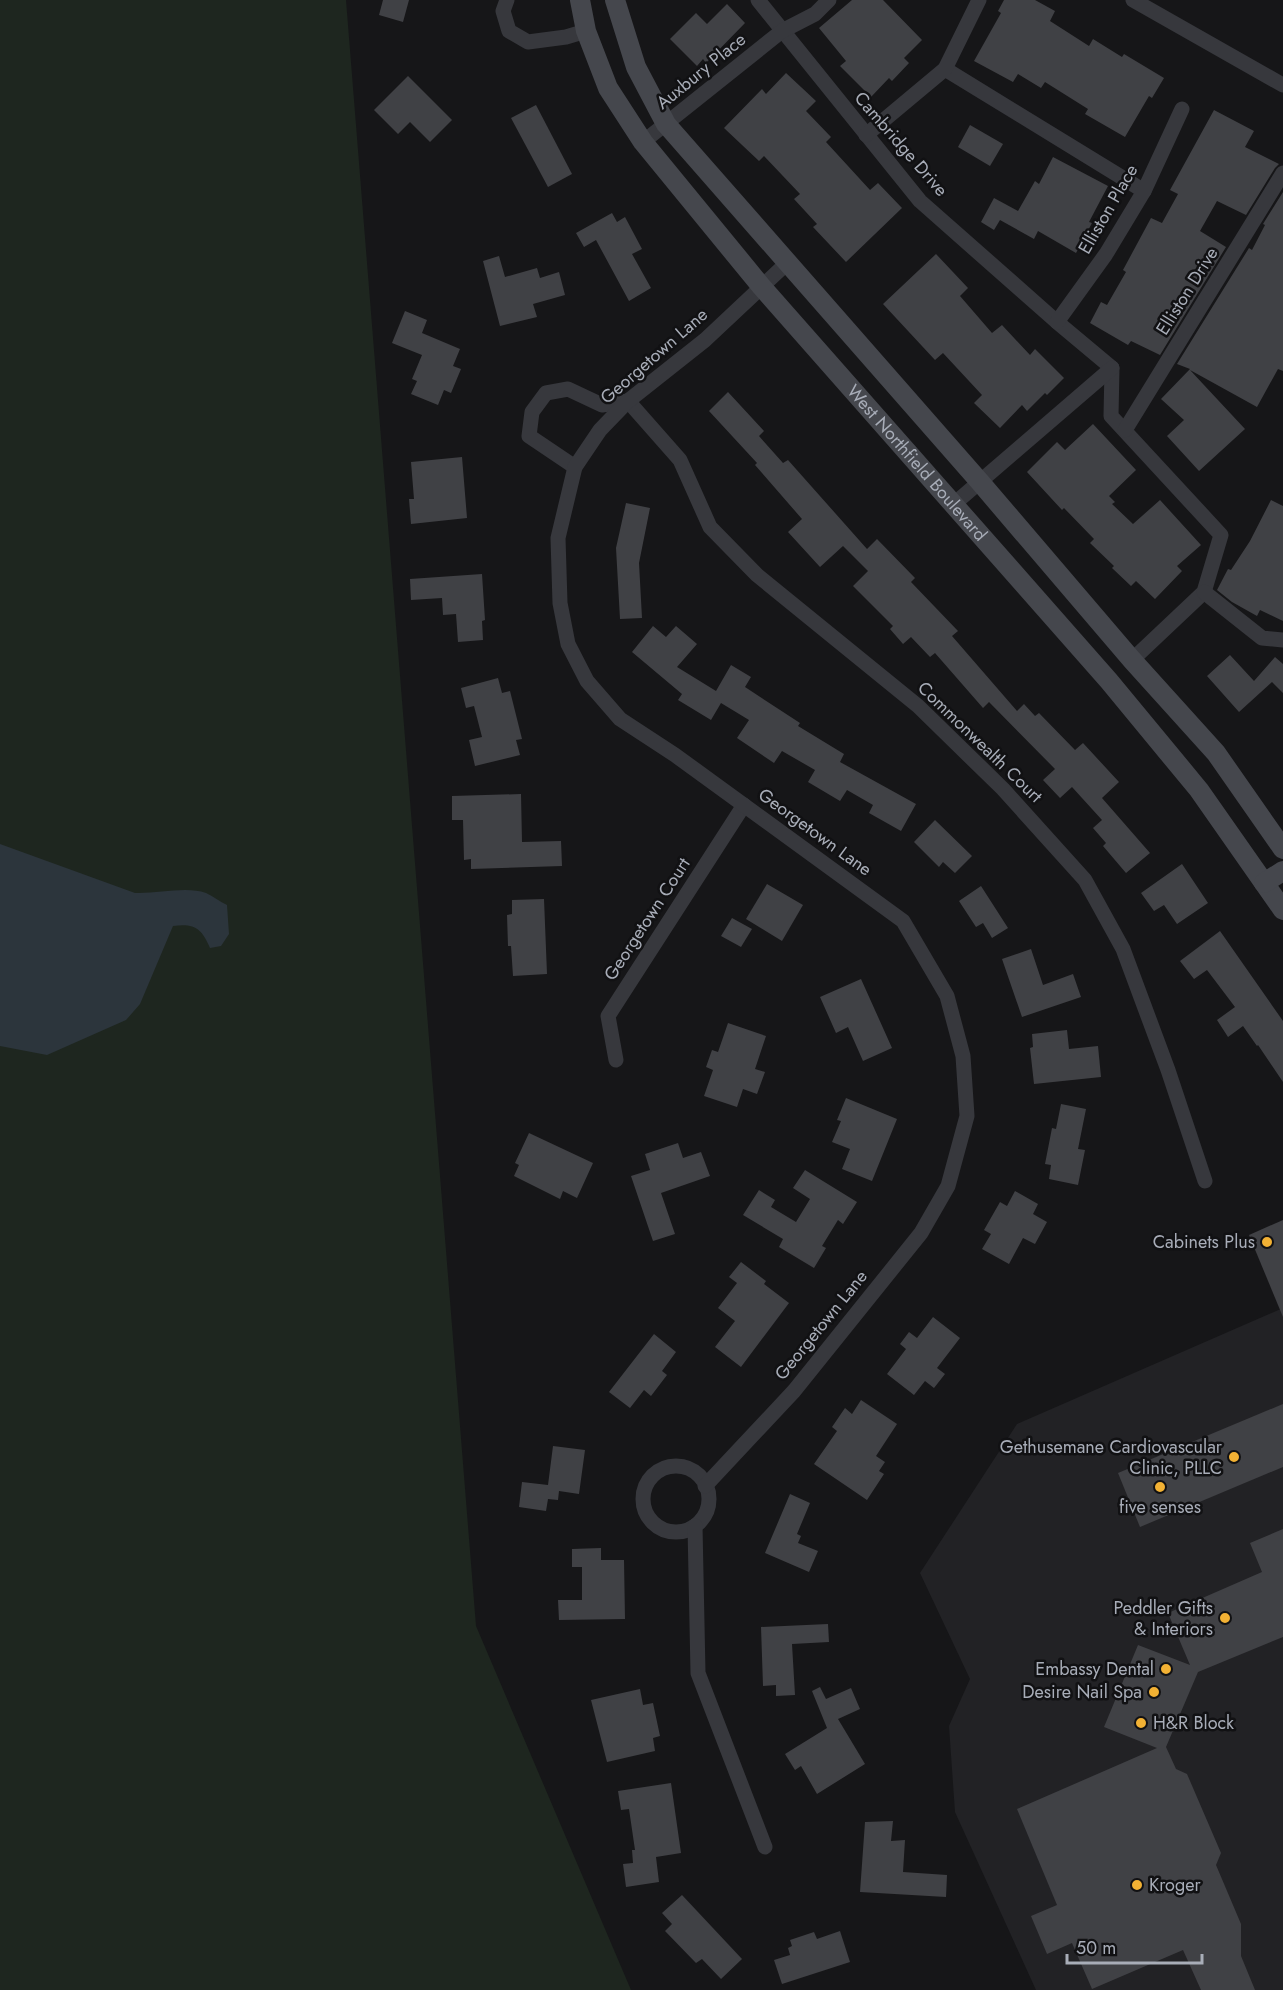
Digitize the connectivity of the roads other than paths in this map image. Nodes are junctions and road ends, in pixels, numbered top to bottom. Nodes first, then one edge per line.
1 (507, 0) edge
2 (580, 0) edge
3 (615, 0) edge
4 (758, 0) edge
5 (829, 0) edge
6 (979, 0) edge
7 (1133, 0) edge
8 (586, 31) junction
9 (782, 31) junction
10 (945, 69) junction
11 (1283, 86) edge
12 (1182, 109) dead end
13 (666, 124) junction
14 (866, 135) junction
15 (643, 142) junction
16 (1283, 173) edge
17 (1144, 191) junction
18 (787, 263) junction
19 (761, 286) junction
20 (1057, 322) junction
21 (1112, 368) junction
22 (628, 401) junction
23 (1125, 430) junction
24 (576, 467) junction
25 (980, 482) junction
26 (954, 504) junction
27 (1204, 592) junction
28 (1283, 640) edge
29 (1132, 660) junction
30 (744, 805) junction
31 (1283, 849) edge
32 (1283, 871) edge
33 (1264, 883) junction
34 (1283, 910) edge
35 (616, 1060) dead end
36 (1205, 1181) dead end
37 (705, 1486) junction
38 (695, 1526) junction
39 (765, 1847) dead end

1 - 8 street
2 - 8 main road, West Northfield Boulevard
3 - 13 main road, West Northfield Boulevard
4 - 9 street, Cambridge Drive
5 - 9 street, Auxbury Place
6 - 10 street
7 - 11 street
8 - 15 main road, West Northfield Boulevard
9 - 13 street, Auxbury Place
9 - 14 street, Cambridge Drive
10 - 14 street
10 - 17 street
12 - 17 street, Elliston Place
13 - 15 street, Auxbury Place
13 - 18 main road, West Northfield Boulevard
14 - 20 street, Cambridge Drive
15 - 19 main road, West Northfield Boulevard
16 - 23 street, Elliston Drive
17 - 20 street, Elliston Place
18 - 19 street, Georgetown Lane
18 - 25 main road, West Northfield Boulevard
19 - 22 street, Georgetown Lane
19 - 26 main road, West Northfield Boulevard
20 - 21 street, Cambridge Drive
21 - 23 street
21 - 25 street
22 - 24 street, Georgetown Lane
22 - 24 street
22 - 36 street, Commonwealth Court
23 - 27 street
24 - 30 street, Georgetown Lane
25 - 26 street
25 - 29 main road, West Northfield Boulevard
26 - 33 main road, West Northfield Boulevard
27 - 28 street
27 - 29 street
29 - 31 main road, West Northfield Boulevard
30 - 35 street, Georgetown Court
30 - 37 street, Georgetown Lane
32 - 33 main road
33 - 34 main road, West Northfield Boulevard
37 - 38 street
37 - 38 street
38 - 39 street

